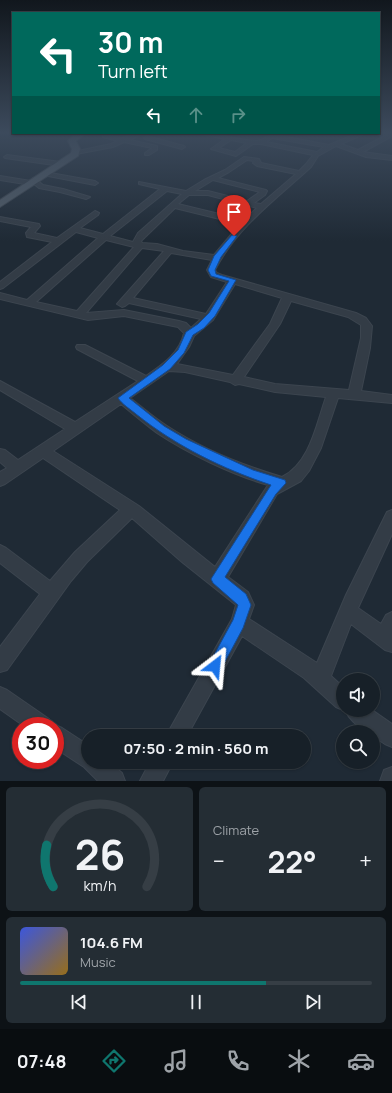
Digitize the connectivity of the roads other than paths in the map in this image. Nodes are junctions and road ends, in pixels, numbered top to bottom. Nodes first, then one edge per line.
1 (53, 168) edge
2 (231, 168) edge
3 (277, 168) edge
4 (304, 168) edge
5 (300, 173) junction
6 (45, 174) junction
7 (0, 178) edge
8 (212, 178) junction
9 (33, 181) junction
10 (96, 183) dead end
11 (141, 183) dead end
12 (166, 188) junction
13 (187, 193) junction
14 (86, 197) dead end
15 (249, 203) junction
16 (0, 204) edge
17 (173, 205) junction
18 (262, 207) junction
19 (95, 213) dead end
20 (0, 219) edge
21 (246, 223) junction
22 (75, 229) junction
23 (103, 238) junction
24 (60, 241) junction
25 (139, 246) junction
26 (169, 250) junction
27 (216, 258) junction
28 (233, 280) junction
29 (0, 286) edge
30 (288, 296) junction
31 (2, 299) edge
32 (126, 299) junction
33 (29, 303) junction
34 (114, 313) junction
35 (79, 315) junction
36 (209, 318) junction
37 (189, 334) junction
38 (80, 347) dead end
39 (166, 367) junction
40 (147, 381) junction
41 (235, 381) junction
42 (0, 385) edge
43 (333, 393) junction
44 (354, 394) junction
45 (122, 398) junction
46 (392, 399) edge
47 (76, 429) junction
48 (43, 451) junction
49 (0, 454) edge
50 (18, 468) junction
51 (0, 480) edge
52 (281, 483) junction
53 (131, 509) junction
54 (392, 517) edge
55 (0, 553) edge
56 (217, 579) junction
57 (52, 593) junction
58 (348, 611) junction
59 (392, 621) edge
60 (238, 623) junction
61 (388, 640) edge
62 (0, 663) edge
63 (320, 678) junction
64 (336, 693) edge
65 (0, 697) edge
66 (29, 717) edge
67 (365, 717) edge
68 (180, 729) edge
69 (392, 737) edge
70 (64, 741) edge
71 (81, 753) edge
72 (101, 769) edge
73 (158, 769) edge
74 (392, 778) edge
75 (114, 781) edge
76 (151, 781) edge
77 (391, 781) edge

1 - 6 main road
2 - 8 street
3 - 5 street
4 - 5 street
5 - 18 street
6 - 9 main road
6 - 10 street
7 - 9 street
8 - 13 street
8 - 15 street
9 - 14 street
9 - 16 main road
11 - 12 street
12 - 13 street
12 - 23 street
13 - 15 street
13 - 17 street
15 - 18 street
17 - 21 street
17 - 25 street
18 - 21 street
19 - 22 street
20 - 24 street
21 - 27 street
22 - 23 street
22 - 24 street
23 - 25 street
23 - 33 street
24 - 29 street
25 - 26 street
25 - 35 street
26 - 27 street
26 - 32 street
27 - 28 street
28 - 30 street
28 - 36 street
30 - 41 street
30 - 44 street
31 - 33 street
32 - 34 street
32 - 36 street
33 - 35 street
34 - 35 street
34 - 37 street
36 - 37 street
37 - 39 street
38 - 40 street
39 - 40 street
39 - 41 street
40 - 45 street
41 - 43 street
42 - 47 street
43 - 44 street
43 - 52 street
44 - 46 street
45 - 47 street
45 - 52 street
47 - 48 street
48 - 50 street
48 - 53 street
49 - 50 street
50 - 51 street
52 - 56 street
53 - 56 street
53 - 57 street
54 - 58 street
55 - 57 street
56 - 60 street
57 - 62 street
58 - 61 street
58 - 63 street
59 - 61 street
60 - 63 street
60 - 68 street
63 - 64 street
65 - 66 street
67 - 69 street
70 - 71 street
72 - 75 street
73 - 76 street
74 - 77 street

